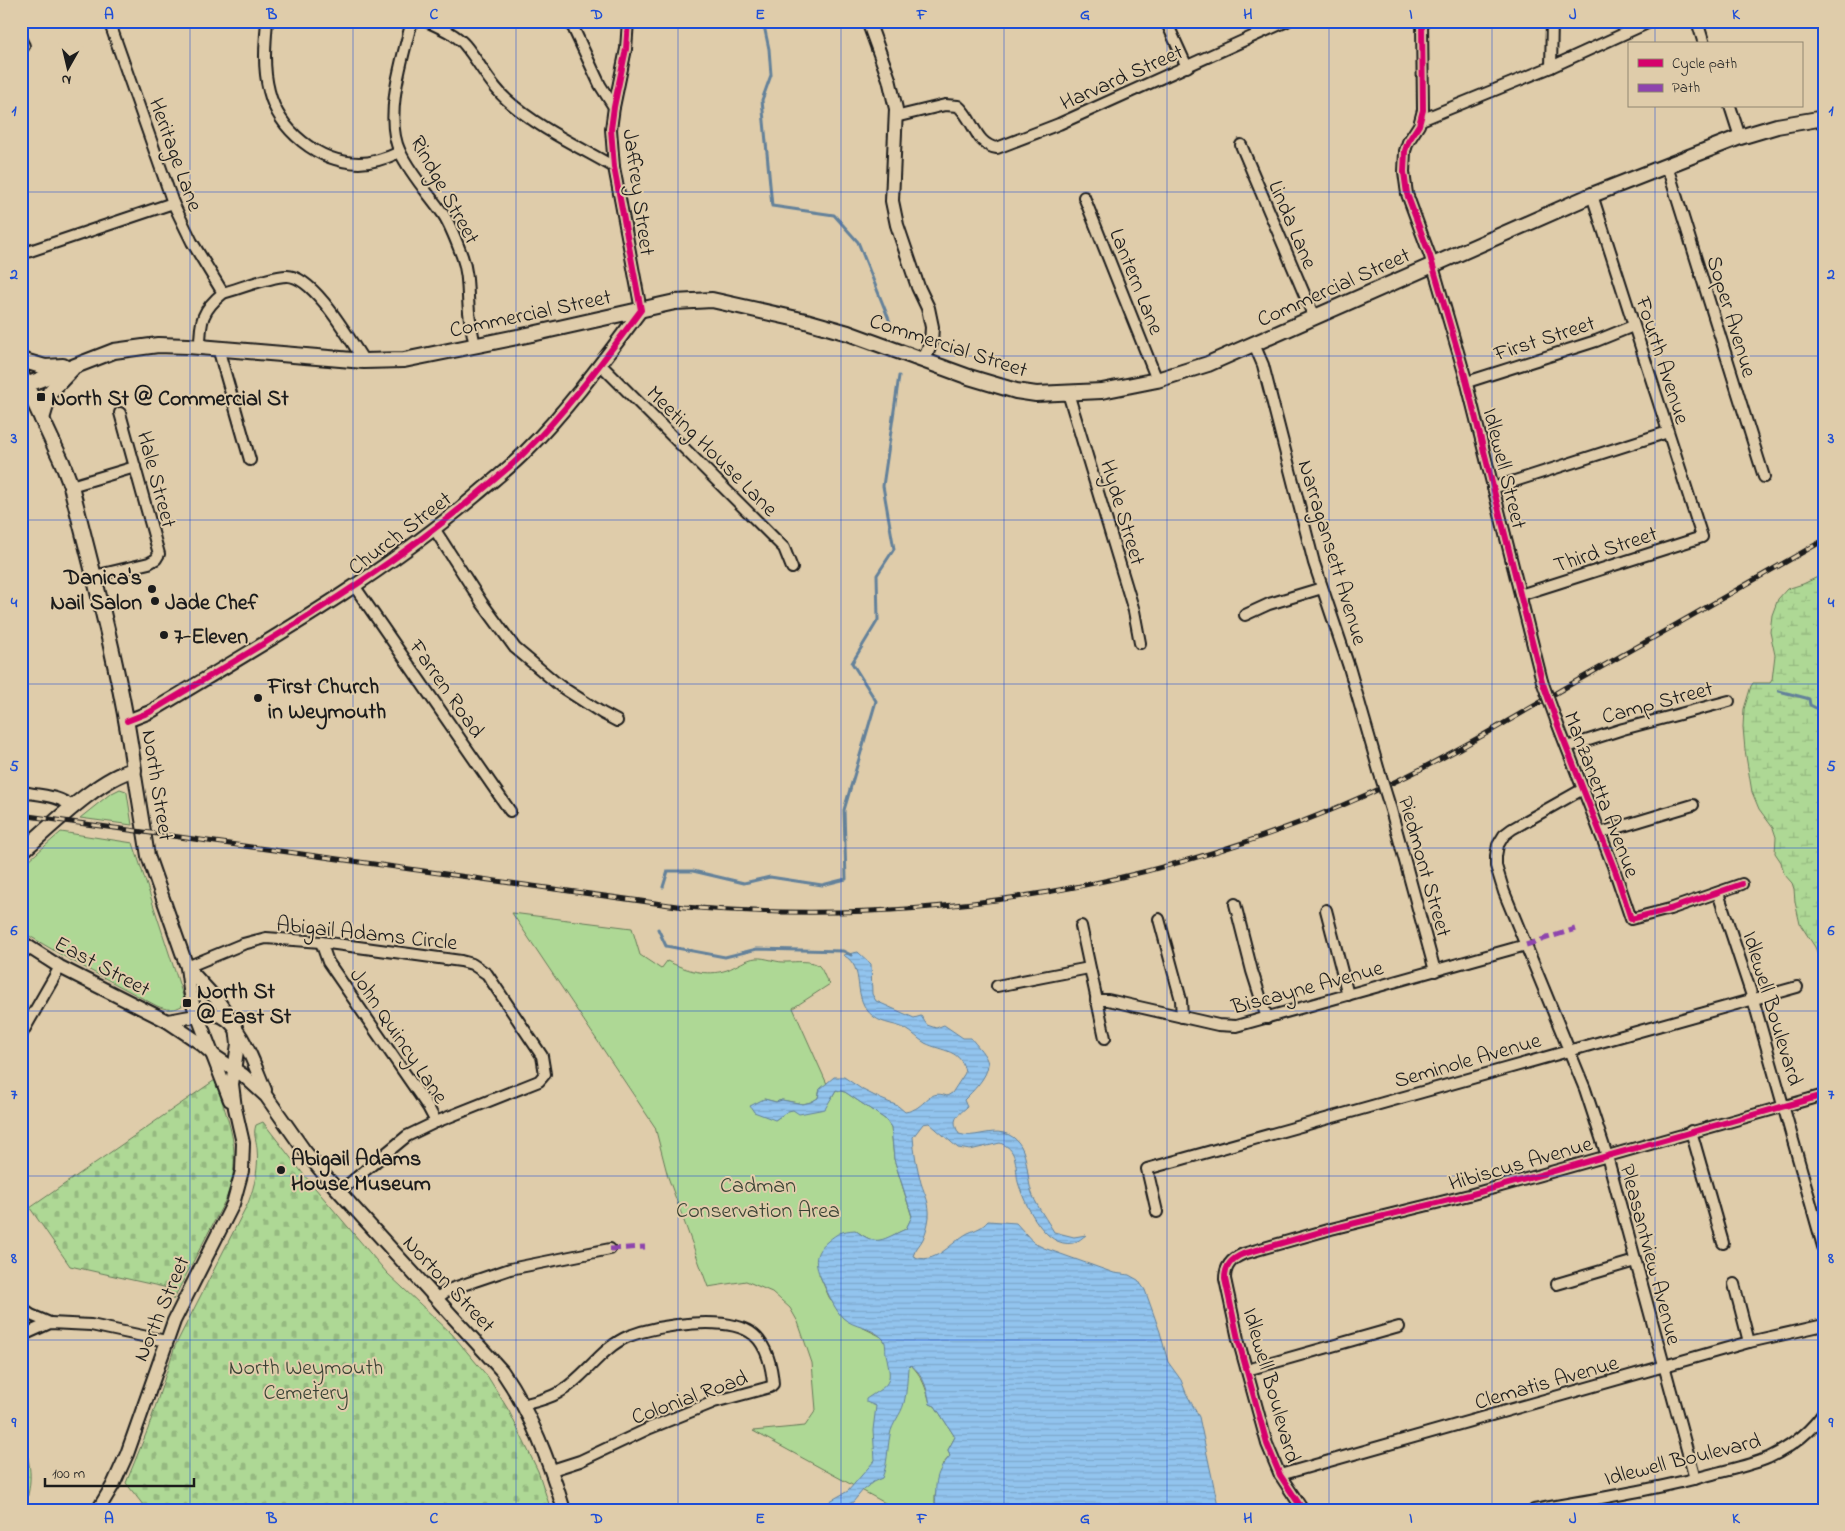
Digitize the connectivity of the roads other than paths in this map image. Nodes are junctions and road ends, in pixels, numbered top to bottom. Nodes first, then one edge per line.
1 (109, 21) edge
2 (267, 21) edge
3 (412, 21) edge
4 (426, 21) edge
5 (570, 21) edge
6 (628, 21) edge
7 (868, 21) edge
8 (1166, 21) edge
9 (1287, 21) edge
10 (1422, 21) edge
11 (1552, 21) edge
12 (1652, 21) edge
13 (1697, 21) edge
14 (1703, 42) edge
15 (1187, 67) junction
16 (1551, 67) junction
17 (614, 107) junction
18 (1731, 108) edge
19 (895, 117) junction
20 (1824, 118) edge
21 (1422, 120) junction
22 (1740, 137) junction
23 (1241, 145) dead end
24 (400, 152) junction
25 (1667, 166) junction
26 (614, 167) junction
27 (1592, 195) junction
28 (1084, 197) dead end
29 (174, 203) junction
30 (21, 254) edge
31 (1432, 265) junction
32 (223, 294) junction
33 (641, 310) junction
34 (1314, 317) junction
35 (1634, 326) junction
36 (1254, 344) junction
37 (475, 346) junction
38 (200, 347) junction
39 (218, 348) junction
40 (21, 360) edge
41 (924, 360) junction
42 (364, 362) junction
43 (600, 364) junction
44 (74, 367) junction
45 (24, 379) edge
46 (1157, 380) junction
47 (1466, 382) junction
48 (1068, 393) junction
49 (120, 413) dead end
50 (42, 419) junction
51 (1668, 432) junction
52 (250, 460) dead end
53 (135, 467) junction
54 (1764, 477) dead end
55 (71, 486) junction
56 (1492, 488) junction
57 (435, 530) junction
58 (1702, 537) joint
59 (792, 568) dead end
60 (94, 576) junction
61 (355, 587) junction
62 (1322, 588) junction
63 (1520, 595) junction
64 (1245, 615) dead end
65 (1140, 643) dead end
66 (1542, 681) joint
67 (1729, 702) dead end
68 (127, 721) junction
69 (617, 721) dead end
70 (1567, 747) junction
71 (134, 770) junction
72 (1379, 771) joint
73 (1583, 789) junction
74 (21, 792) edge
75 (1693, 805) dead end
76 (73, 808) junction
77 (510, 811) dead end
78 (1600, 833) junction
79 (21, 852) edge
80 (1742, 884) dead end
81 (1718, 893) junction
82 (1235, 904) dead end
83 (1326, 910) dead end
84 (1159, 919) dead end
85 (1082, 926) dead end
86 (21, 942) edge
87 (321, 942) junction
88 (1526, 945) junction
89 (60, 967) junction
90 (187, 967) junction
91 (1089, 968) junction
92 (1435, 971) junction
93 (997, 986) dead end
94 (1797, 986) dead end
95 (1348, 995) junction
96 (1753, 999) junction
97 (1096, 1000) junction
98 (198, 1017) junction
99 (1182, 1017) junction
100 (1267, 1018) junction
101 (167, 1021) junction
102 (236, 1027) junction
103 (21, 1035) edge
104 (1105, 1038) dead end
105 (1570, 1050) junction
106 (212, 1054) junction
107 (234, 1068) junction
108 (1824, 1095) edge
109 (272, 1104) junction
110 (1784, 1106) junction
111 (238, 1121) junction
112 (436, 1122) junction
113 (1691, 1131) junction
114 (1607, 1156) junction
115 (339, 1192) junction
116 (1824, 1208) edge
117 (1813, 1211) junction
118 (1157, 1212) dead end
119 (1723, 1243) dead end
120 (610, 1249) dead end
121 (1824, 1250) edge
122 (1635, 1261) junction
123 (1228, 1265) joint
124 (1557, 1284) dead end
125 (1734, 1284) dead end
126 (436, 1299) junction
127 (21, 1308) edge
128 (50, 1323) junction
129 (1824, 1325) edge
130 (1399, 1326) dead end
131 (21, 1336) edge
132 (166, 1340) junction
133 (1749, 1342) junction
134 (1664, 1367) junction
135 (1247, 1370) junction
136 (522, 1406) junction
137 (1824, 1412) edge
138 (552, 1470) junction
139 (1280, 1475) junction
140 (1696, 1479) junction
141 (98, 1510) edge
142 (564, 1510) edge
143 (1303, 1510) edge
144 (1534, 1510) edge

1 - 29 street, Heritage Lane
2 - 24 street
3 - 24 street, Rindge Street
4 - 26 street
5 - 17 street
6 - 17 street, Jaffrey Street
7 - 19 street
8 - 15 street
9 - 15 street, Harvard Street
10 - 21 street
11 - 16 street
12 - 16 street
13 - 14 street
15 - 19 street, Harvard Street
16 - 21 street
17 - 26 street, Jaffrey Street
18 - 22 street
19 - 41 street
20 - 22 main road, Commercial Street
21 - 31 street, Idlewell Street
22 - 25 main road, Commercial Street
23 - 34 street, Linda Lane
24 - 37 street, Rindge Street
25 - 27 main road, Commercial Street
25 - 54 street, Soper Avenue
26 - 33 street, Jaffrey Street
27 - 31 main road, Commercial Street
27 - 35 street, Fourth Avenue
28 - 46 street, Lantern Lane
29 - 30 street
29 - 32 street, Heritage Lane
31 - 34 main road, Commercial Street
31 - 47 street, Idlewell Street
32 - 38 street
32 - 42 street
33 - 37 main road, Commercial Street
33 - 41 main road, Commercial Street
33 - 43 street, Church Street
34 - 36 main road, Commercial Street
35 - 47 street, First Street
35 - 51 street, Fourth Avenue
36 - 46 main road, Commercial Street
36 - 62 street, Narragansett Avenue
37 - 42 main road, Commercial Street
38 - 39 main road, Commercial Street
38 - 44 main road, Commercial Street
39 - 42 main road, Commercial Street
39 - 52 street
40 - 44 main road
41 - 48 main road, Commercial Street
43 - 57 street, Church Street
43 - 59 street, Meeting House Lane
44 - 45 main road, Commercial Street
44 - 50 main road
45 - 50 main road, North Street
46 - 48 main road, Commercial Street
47 - 56 street, Idlewell Street
48 - 65 street, Hyde Street
49 - 53 street, Hale Street
50 - 55 main road, North Street
51 - 56 street
51 - 58 street, Fourth Avenue
53 - 55 street
53 - 60 street, Hale Street
55 - 60 main road, North Street
56 - 63 street, Idlewell Street
57 - 61 street, Church Street
57 - 69 street
58 - 63 street, Third Street
60 - 68 main road, North Street
61 - 68 street, Church Street
61 - 77 street, Farren Road
62 - 64 street
62 - 72 street, Narragansett Avenue
63 - 66 street, Idlewell Street
66 - 70 street, Manzanetta Avenue, bridge
67 - 70 street, Camp Street
68 - 71 main road, North Street
70 - 73 street, Manzanetta Avenue
71 - 76 main road
71 - 90 street, North Street
72 - 92 street, Piedmont Street, bridge
73 - 78 street, Manzanetta Avenue
73 - 88 street, Pleasantview Avenue
74 - 76 street
75 - 78 street
76 - 79 main road
78 - 81 street, Manzanetta Avenue
80 - 81 street
81 - 96 street, Idlewell Boulevard
82 - 100 street
83 - 95 street
84 - 99 street
85 - 91 street
86 - 89 street, East Street
87 - 90 street, Abigail Adams Circle
87 - 112 street, John Quincy Lane
87 - 112 street, Abigail Adams Circle
88 - 92 street, Biscayne Avenue
88 - 105 street, Pleasantview Avenue
89 - 101 street, East Street
89 - 103 street
90 - 98 street, North Street
90 - 102 street, North Street
91 - 93 street
91 - 97 street
92 - 95 street, Biscayne Avenue
94 - 96 street, Seminole Avenue
95 - 100 street, Biscayne Avenue
96 - 105 street, Seminole Avenue
96 - 110 street, Idlewell Boulevard
97 - 99 street, Biscayne Avenue
97 - 104 street
98 - 101 street, East Street
98 - 102 street, East Street
98 - 106 street, North Street
99 - 100 street, Biscayne Avenue
101 - 106 street, East Street
102 - 107 street, North Street
102 - 109 street, Norton Street
105 - 114 street, Pleasantview Avenue
105 - 118 street, Seminole Avenue
106 - 107 street, Norton Street
106 - 111 street, North Street
107 - 109 street, Norton Street
107 - 111 street, North Street
108 - 110 street, Hibiscus Avenue
109 - 115 street, Norton Street
110 - 113 street, Hibiscus Avenue
110 - 117 street, Idlewell Boulevard
111 - 132 street, North Street
112 - 115 street, Abigail Adams Circle
113 - 114 street, Hibiscus Avenue
113 - 119 street
114 - 122 street, Pleasantview Avenue
114 - 123 street, Hibiscus Avenue
115 - 126 street, Norton Street
116 - 117 street
117 - 121 street, Idlewell Boulevard
120 - 126 street
122 - 124 street
122 - 134 street, Pleasantview Avenue
123 - 135 street, Idlewell Boulevard
125 - 133 street
126 - 136 street, Norton Street
127 - 128 street
128 - 131 street
128 - 132 street
129 - 133 street, Clematis Avenue
130 - 135 street
132 - 141 street, North Street
133 - 134 street, Clematis Avenue
134 - 139 street, Clematis Avenue
134 - 140 street, Pleasantview Avenue
135 - 139 street, Idlewell Boulevard
136 - 138 street, Norton Street
136 - 138 street, Colonial Road
137 - 140 street, Idlewell Boulevard
138 - 142 street, Norton Street
139 - 143 street, Idlewell Boulevard
140 - 144 street, Idlewell Boulevard

